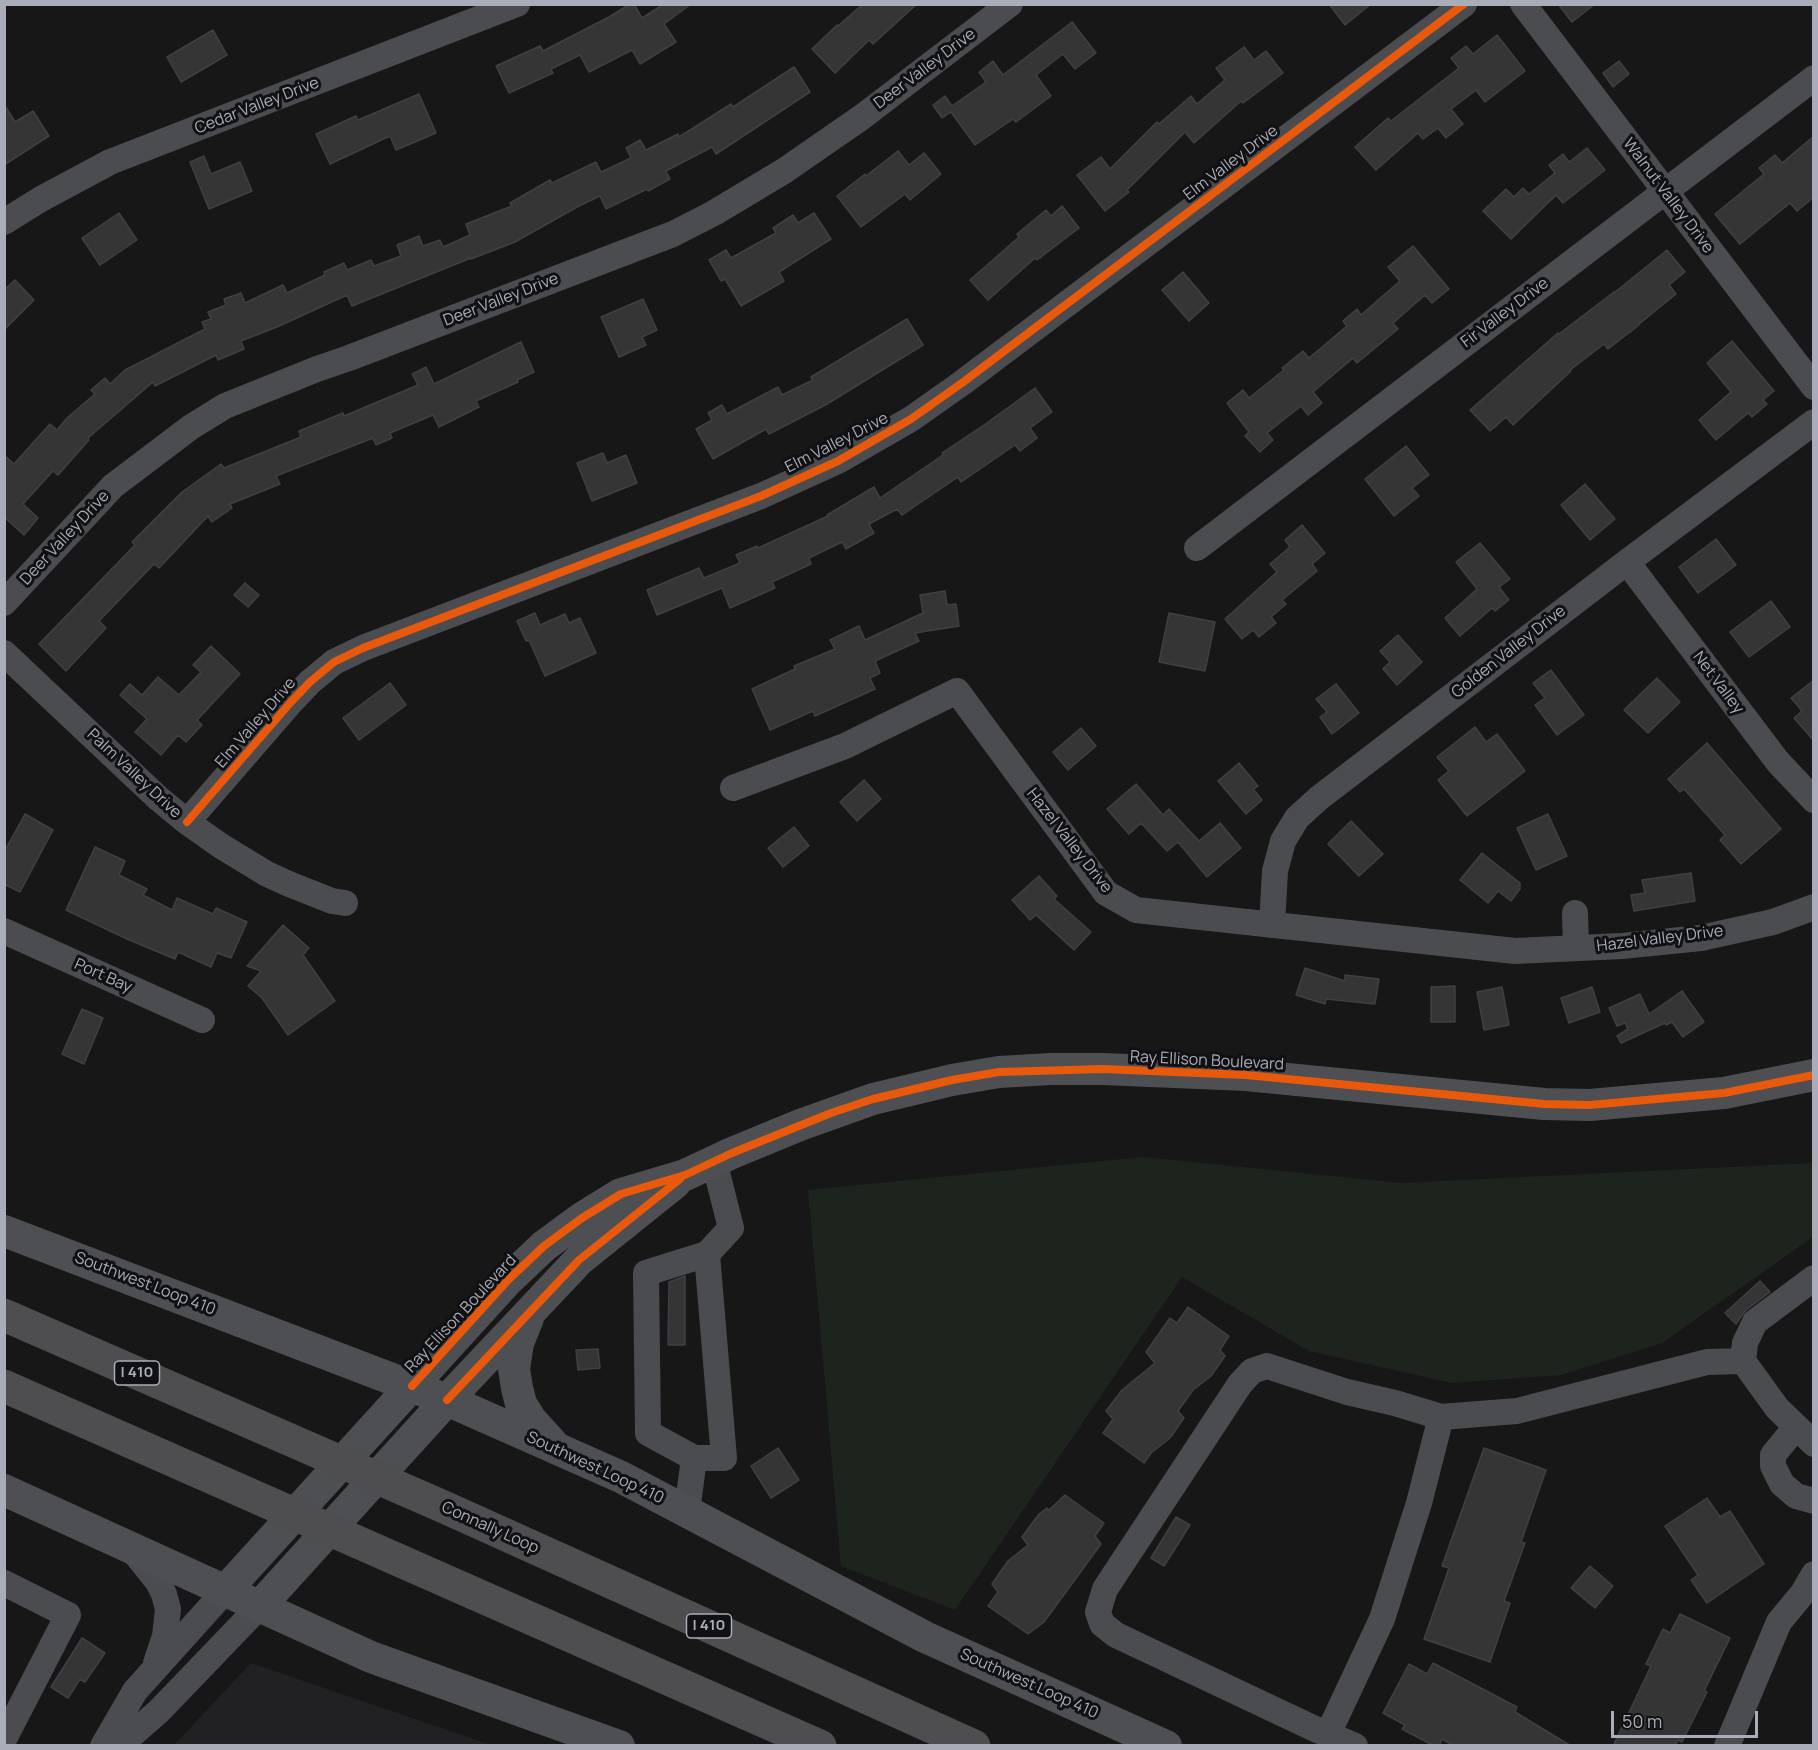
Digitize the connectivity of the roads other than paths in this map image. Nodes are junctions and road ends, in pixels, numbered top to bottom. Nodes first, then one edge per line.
1 (517, 4) edge
2 (1010, 4) edge
3 (1464, 4) edge
4 (1523, 4) edge
5 (1814, 78) edge
6 (1665, 191) junction
7 (4, 222) edge
8 (1814, 387) edge
9 (1814, 422) edge
10 (1197, 548) dead end
11 (1627, 561) junction
12 (4, 603) edge
13 (4, 652) edge
14 (733, 788) dead end
15 (1814, 800) edge
16 (187, 822) junction
17 (345, 903) dead end
18 (1814, 907) edge
19 (1575, 914) dead end
20 (1272, 925) junction
21 (4, 931) edge
22 (1576, 948) junction
23 (202, 1020) dead end
24 (1814, 1075) edge
25 (714, 1161) junction
26 (685, 1175) junction
27 (4, 1231) edge
28 (707, 1254) junction
29 (1814, 1278) edge
30 (532, 1308) junction
31 (4, 1315) edge
32 (1743, 1361) junction
33 (4, 1386) edge
34 (412, 1386) junction
35 (447, 1400) junction
36 (1441, 1417) junction
37 (1805, 1435) edge
38 (559, 1450) junction
39 (694, 1458) junction
40 (4, 1490) edge
41 (1814, 1501) edge
42 (687, 1512) junction
43 (130, 1547) junction
44 (1814, 1574) edge
45 (4, 1583) edge
46 (225, 1591) junction
47 (259, 1607) junction
48 (154, 1670) junction
49 (1316, 1736) edge
50 (4, 1739) edge
51 (818, 1745) edge
52 (20, 1746) edge
53 (103, 1746) edge
54 (119, 1746) edge
55 (619, 1746) edge
56 (974, 1746) edge
57 (1167, 1746) edge
58 (1355, 1746) edge
59 (1726, 1746) edge

1 - 7 street, Cedar Valley Drive
2 - 12 street, Deer Valley Drive
3 - 16 street, Elm Valley Drive
4 - 6 street, Walnut Valley Drive
5 - 6 street, Fir Valley Drive
6 - 8 street, Walnut Valley Drive
6 - 10 street, Fir Valley Drive
9 - 11 street, Golden Valley Drive
11 - 15 street, Net Valley
11 - 20 street, Golden Valley Drive
13 - 16 street, Palm Valley Drive
14 - 20 street, Hazel Valley Drive
16 - 17 street, Palm Valley Drive
18 - 22 street, Hazel Valley Drive
19 - 22 street, Hazel Valley Drive
20 - 22 street, Hazel Valley Drive
21 - 23 street, Port Bay
24 - 25 main road, Ray Ellison Boulevard
25 - 26 main road, Ray Ellison Boulevard
25 - 28 street
26 - 30 main road, Ray Ellison Boulevard
26 - 34 main road, Ray Ellison Boulevard
27 - 34 main road, Southwest Loop 410
28 - 39 street
28 - 39 street
29 - 32 street
30 - 35 main road, Ray Ellison Boulevard
30 - 38 main road
31 - 56 highway, Connally Loop / I 410
32 - 36 street
32 - 37 street
33 - 51 highway
34 - 35 main road, Southwest Loop 410
34 - 46 main road, Ray Ellison Boulevard
35 - 38 main road, Southwest Loop 410
35 - 47 main road, Ray Ellison Boulevard
36 - 49 street
36 - 49 street
37 - 41 street
38 - 42 main road, Southwest Loop 410
39 - 42 street
40 - 43 main road
42 - 57 main road, Southwest Loop 410
43 - 46 main road
43 - 48 street
44 - 59 street
45 - 50 street
46 - 47 main road
46 - 48 street, Ray Ellison Boulevard
47 - 54 street, Ray Ellison Boulevard
47 - 55 main road
48 - 53 street, Ray Ellison Boulevard
49 - 58 street
50 - 52 street

